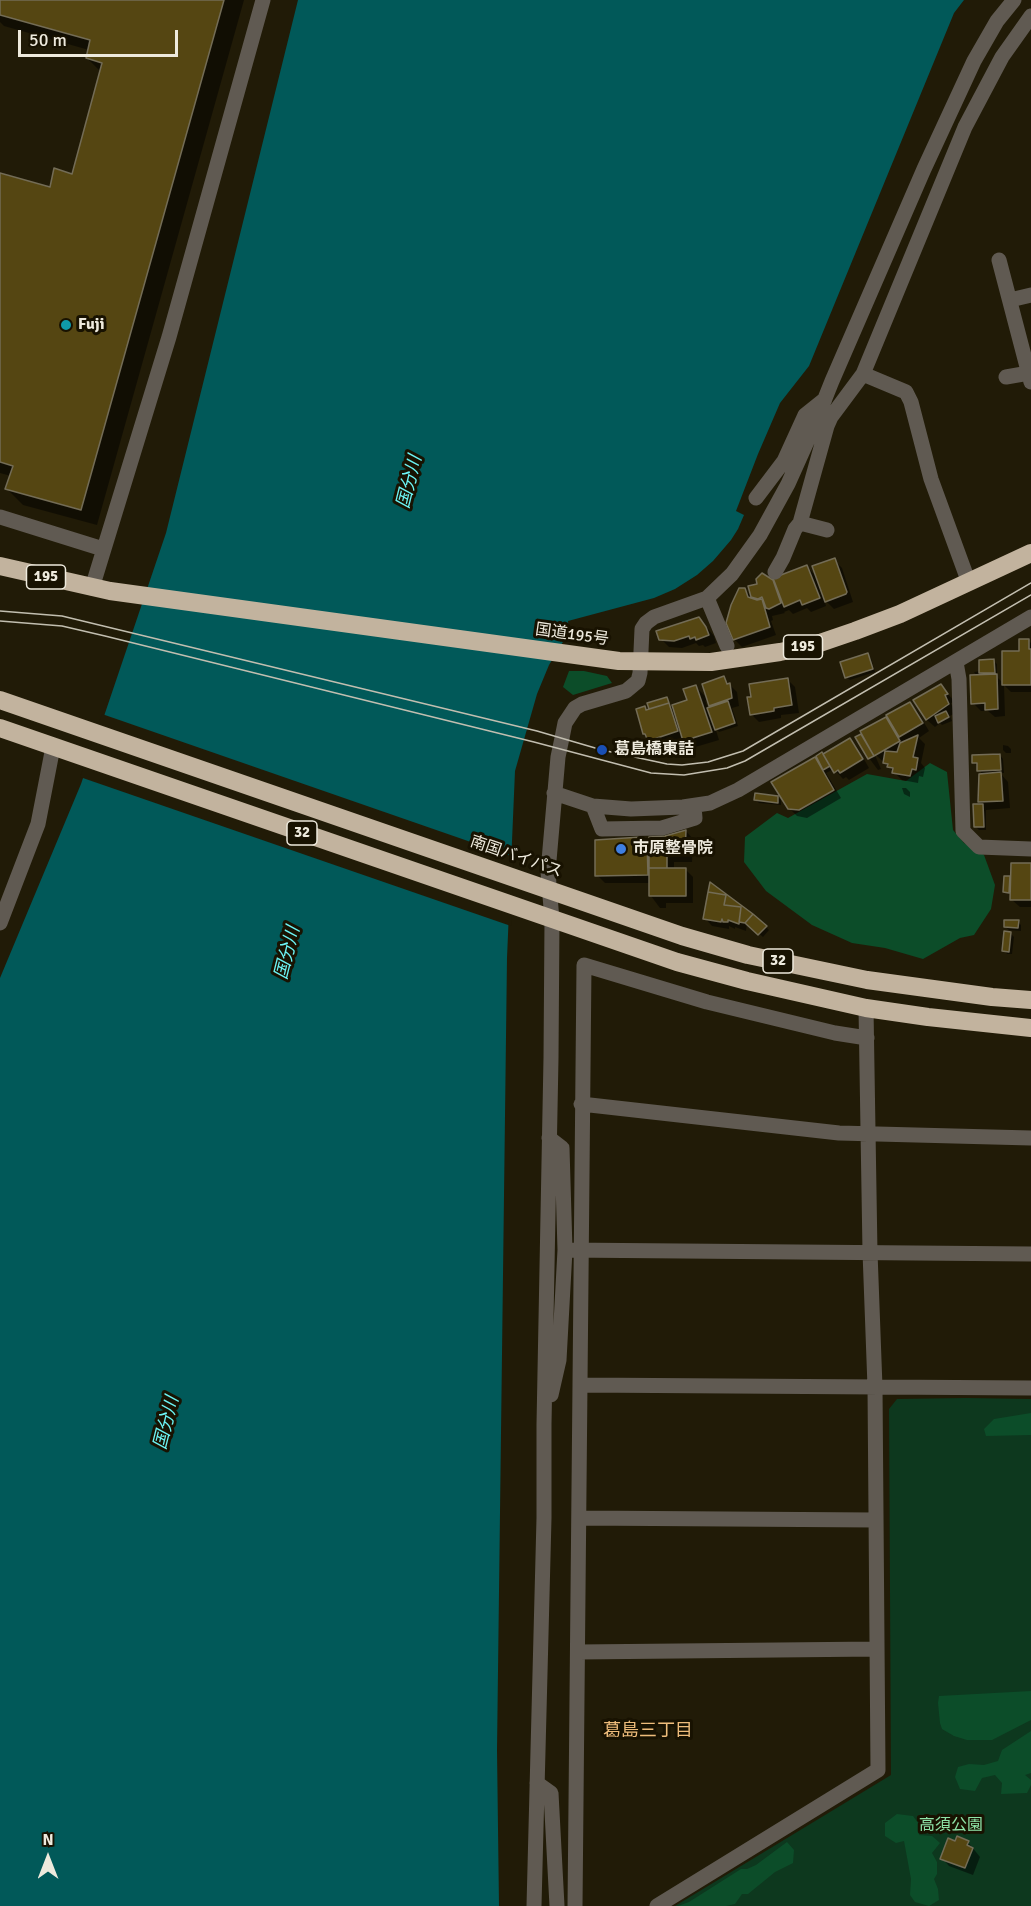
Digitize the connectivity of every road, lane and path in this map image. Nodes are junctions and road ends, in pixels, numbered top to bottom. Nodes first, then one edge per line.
1 (263, 0) edge
2 (1014, 0) edge
3 (1031, 16) edge
4 (999, 260) dead end
5 (1031, 295) edge
6 (1010, 300) junction
7 (863, 374) junction
8 (1006, 377) dead end
9 (1030, 378) edge
10 (825, 399) junction
11 (821, 424) junction
12 (756, 498) dead end
13 (0, 517) edge
14 (800, 523) junction
15 (827, 530) dead end
16 (103, 549) junction
17 (1031, 553) edge
18 (0, 566) edge
19 (775, 572) dead end
20 (0, 578) edge
21 (969, 583) junction
22 (92, 588) junction
23 (707, 598) junction
24 (1031, 617) edge
25 (728, 646) dead end
26 (641, 662) junction
27 (956, 662) junction
28 (0, 700) edge
29 (0, 728) edge
30 (60, 749) junction
31 (554, 793) junction
32 (593, 806) junction
33 (694, 806) junction
34 (1031, 849) edge
35 (542, 887) junction
36 (545, 917) junction
37 (0, 922) edge
38 (1031, 1000) edge
39 (866, 1008) junction
40 (1031, 1028) edge
41 (867, 1038) junction
42 (581, 1104) junction
43 (868, 1133) junction
44 (549, 1138) junction
45 (1031, 1138) edge
46 (573, 1250) junction
47 (870, 1252) junction
48 (1031, 1254) edge
49 (580, 1385) junction
50 (875, 1387) junction
51 (1031, 1388) edge
52 (544, 1424) junction
53 (579, 1518) junction
54 (875, 1520) junction
55 (877, 1650) junction
56 (578, 1652) junction
57 (537, 1783) junction
58 (534, 1906) edge
59 (557, 1906) edge
60 (575, 1906) edge
61 (657, 1906) edge

1 - 16 street
2 - 10 street
3 - 7 street
4 - 6 street
5 - 6 street
6 - 9 street
7 - 11 street
7 - 21 street
8 - 9 street
10 - 11 street
10 - 12 street
11 - 14 street
11 - 23 street
13 - 16 street
14 - 15 street
14 - 19 street
16 - 22 street
17 - 21 highway, 国道195号 / 195
18 - 22 highway, 国道195号 / 195
20 - 22 highway, 国道195号 / 195
21 - 26 highway, 国道195号 / 195
22 - 26 highway, 国道195号 / 195
23 - 25 street
23 - 26 street
24 - 27 street
26 - 31 street
27 - 33 street
27 - 34 street
28 - 35 highway, 南国バイパス / 32
29 - 30 highway, 32
30 - 36 highway, 32
30 - 37 street
31 - 32 street
31 - 35 street
32 - 33 street
32 - 33 street
35 - 36 street
35 - 38 highway, 南国バイパス / 32
36 - 39 highway, 32
36 - 44 street
39 - 40 highway, 32
39 - 41 street
41 - 42 street
41 - 43 street
42 - 43 street
42 - 46 street
43 - 45 street
43 - 47 street
44 - 46 street
44 - 52 street
46 - 47 street
46 - 49 street
46 - 52 street
47 - 48 street
47 - 50 street
49 - 50 street
49 - 53 street
50 - 51 street
50 - 54 street
52 - 57 street
53 - 54 street
53 - 56 street
54 - 55 street
55 - 56 street
55 - 61 street
56 - 60 street
57 - 58 street
57 - 59 street

